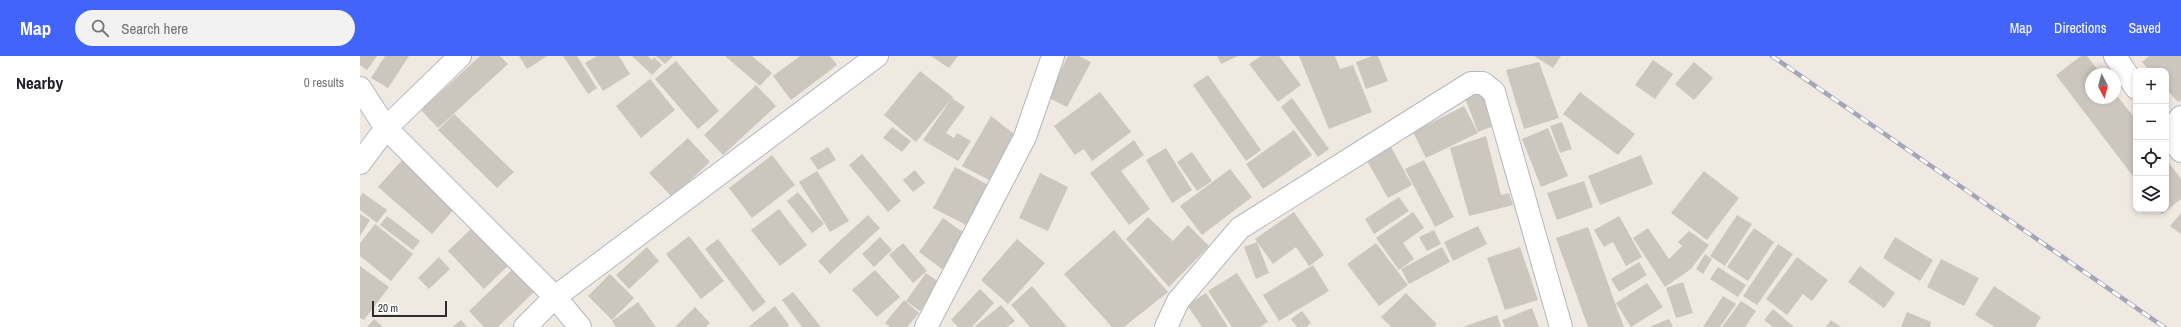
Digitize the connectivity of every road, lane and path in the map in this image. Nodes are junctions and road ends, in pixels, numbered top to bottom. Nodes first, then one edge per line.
1 (460, 56) edge
2 (877, 56) edge
3 (1053, 56) edge
4 (2115, 56) edge
5 (2133, 83) edge
6 (360, 88) edge
7 (2181, 117) edge
8 (386, 128) junction
9 (2169, 131) edge
10 (2169, 136) edge
11 (2181, 151) edge
12 (360, 163) edge
13 (555, 297) junction
14 (525, 327) edge
15 (580, 327) edge
16 (926, 327) edge
17 (1166, 327) edge
18 (1561, 327) edge

1 - 8 street
2 - 13 street
3 - 16 street
4 - 5 street
6 - 8 street
7 - 9 street
8 - 12 street
8 - 13 street
10 - 11 street
13 - 14 street
13 - 15 street
17 - 18 street

